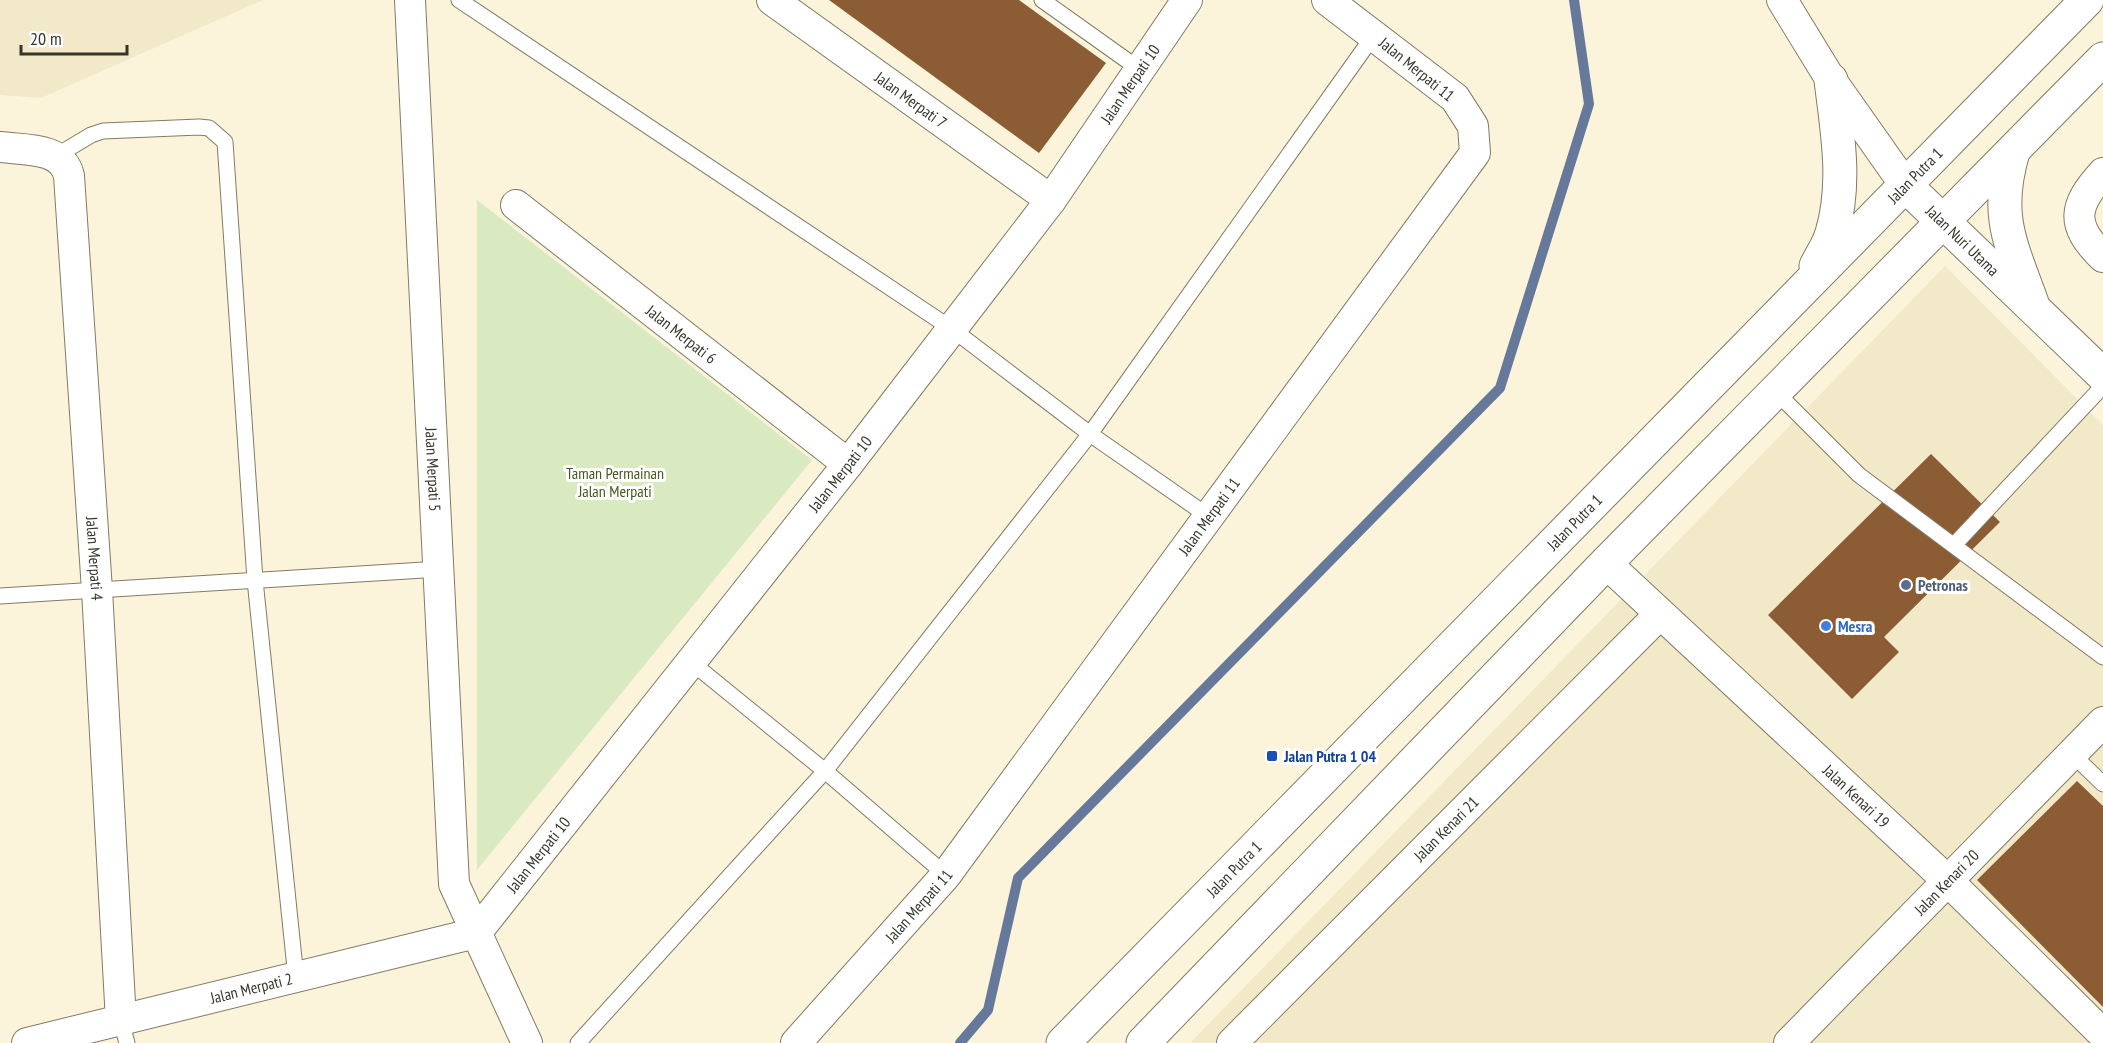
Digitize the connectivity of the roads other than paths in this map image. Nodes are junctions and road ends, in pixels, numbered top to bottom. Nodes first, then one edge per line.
1 (410, 0) edge
2 (459, 0) edge
3 (772, 0) edge
4 (1042, 0) edge
5 (1187, 0) edge
6 (1327, 0) edge
7 (1782, 0) edge
8 (2087, 0) edge
9 (1374, 34) junction
10 (2103, 59) edge
11 (1139, 69) junction
12 (1831, 80) junction
13 (0, 147) edge
14 (2013, 152) junction
15 (56, 156) junction
16 (2095, 182) edge
17 (1905, 185) junction
18 (1051, 200) junction
19 (516, 205) dead end
20 (1942, 222) junction
21 (2103, 257) edge
22 (1805, 286) junction
23 (2033, 308) junction
24 (952, 329) junction
25 (2103, 375) edge
26 (2103, 386) edge
27 (1775, 391) junction
28 (1090, 434) junction
29 (848, 464) junction
30 (1208, 516) junction
31 (1955, 544) junction
32 (1606, 563) junction
33 (440, 569) junction
34 (255, 580) junction
35 (97, 590) junction
36 (0, 596) edge
37 (1659, 615) junction
38 (2103, 657) edge
39 (691, 662) junction
40 (2103, 722) edge
41 (2072, 754) junction
42 (825, 771) junction
43 (2103, 784) edge
44 (946, 875) junction
45 (1948, 881) junction
46 (476, 933) junction
47 (296, 978) junction
48 (124, 1032) edge
49 (2103, 1034) edge
50 (27, 1043) edge
51 (527, 1043) edge
52 (578, 1043) edge
53 (796, 1043) edge
54 (1063, 1043) edge
55 (1143, 1043) edge
56 (1232, 1043) edge
57 (1789, 1043) edge

1 - 33 street, Jalan Merpati 5
2 - 24 lane
3 - 18 street, Jalan Merpati 7
4 - 11 lane
5 - 11 street, Jalan Merpati 10
6 - 9 street, Jalan Merpati 11
7 - 12 street, Jalan Nuri Utama
8 - 17 main road, Jalan Putra 1
9 - 28 lane
9 - 30 street, Jalan Merpati 11
10 - 14 main road
11 - 18 street, Jalan Merpati 10
12 - 17 street, Jalan Nuri Utama
12 - 22 main road
13 - 15 street
14 - 20 main road
14 - 23 main road
15 - 34 lane
15 - 35 street, Jalan Merpati 4
16 - 21 street
17 - 20 main road, Jalan Nuri Utama
17 - 22 main road, Jalan Putra 1
18 - 24 street, Jalan Merpati 10
19 - 29 street, Jalan Merpati 6
20 - 23 main road, Jalan Nuri Utama
20 - 27 main road
22 - 54 main road, Jalan Putra 1
23 - 25 main road, Jalan Nuri Utama
24 - 28 lane
24 - 29 street, Jalan Merpati 10
26 - 31 lane
27 - 31 lane
27 - 32 main road
28 - 30 lane
28 - 42 lane
29 - 39 street, Jalan Merpati 10
30 - 44 street, Jalan Merpati 11
31 - 38 lane
32 - 37 street, Jalan Kenari 19
32 - 55 main road
33 - 34 lane
33 - 46 street, Jalan Merpati 5
34 - 35 lane
34 - 47 lane
35 - 36 lane
35 - 48 street, Jalan Merpati 4
37 - 45 street, Jalan Kenari 19
37 - 56 street, Jalan Kenari 21
39 - 42 lane
39 - 46 street, Jalan Merpati 10
40 - 41 street, Jalan Kenari 20
41 - 43 lane
41 - 45 street, Jalan Kenari 20
42 - 44 lane
42 - 52 lane
44 - 53 street, Jalan Merpati 11
45 - 49 street, Jalan Kenari 19
45 - 57 street, Jalan Kenari 20
46 - 47 street, Jalan Merpati 2
46 - 51 street, Jalan Merpati 5
47 - 48 street, Jalan Merpati 2
48 - 50 street, Jalan Merpati 2

